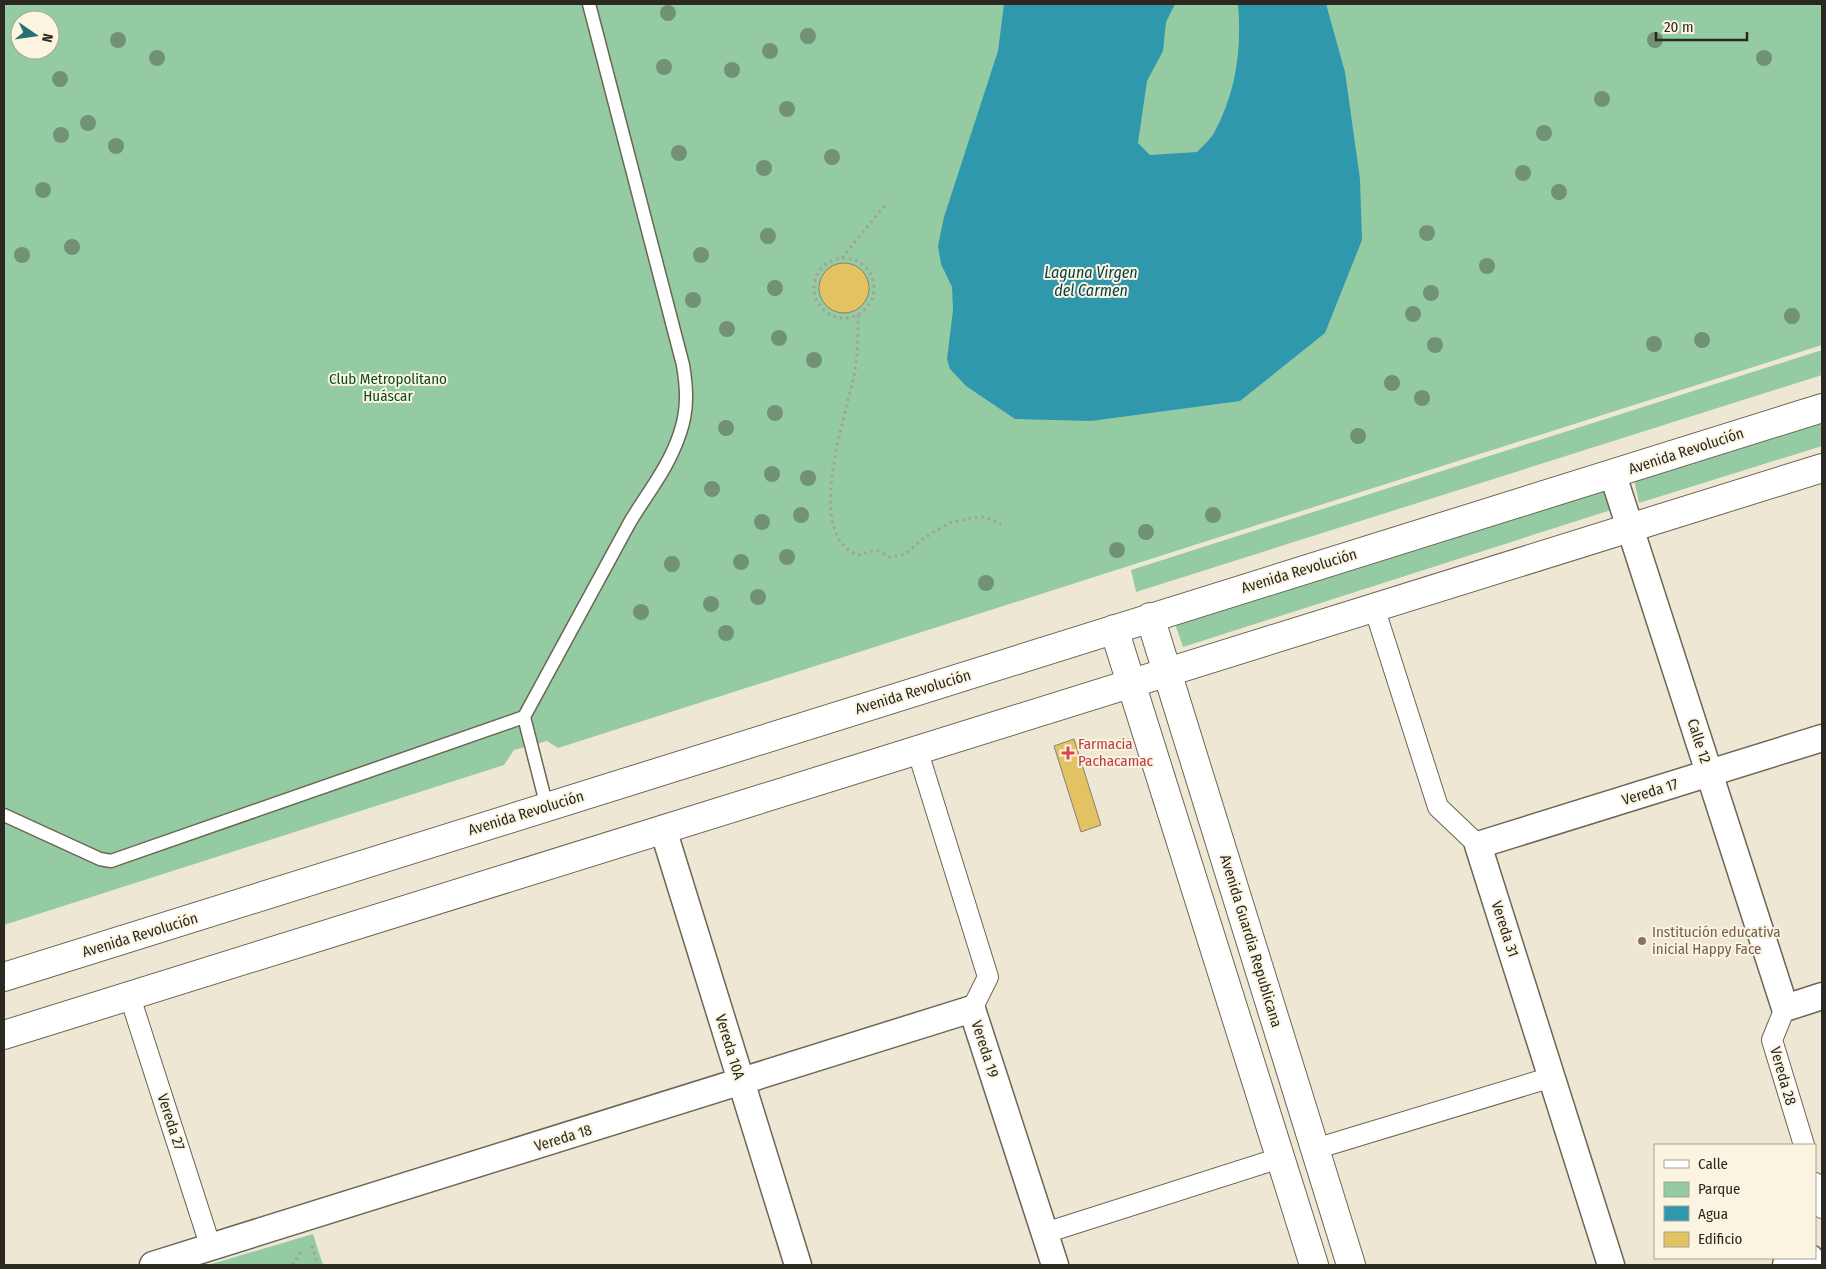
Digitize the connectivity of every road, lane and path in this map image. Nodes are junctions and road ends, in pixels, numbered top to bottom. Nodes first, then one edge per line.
1 (589, 4) edge
2 (884, 205) dead end
3 (841, 258) junction
4 (858, 315) junction
5 (1822, 408) edge
6 (1822, 468) edge
7 (1613, 475) junction
8 (1001, 524) dead end
9 (1631, 528) junction
10 (1374, 607) junction
11 (1150, 617) junction
12 (1114, 629) junction
13 (1168, 671) junction
14 (1132, 682) junction
15 (524, 717) junction
16 (1822, 738) edge
17 (917, 749) junction
18 (1710, 773) junction
19 (547, 807) junction
20 (4, 816) edge
21 (663, 828) junction
22 (1478, 845) junction
23 (4, 977) edge
24 (130, 996) junction
25 (1822, 996) edge
26 (1785, 1008) junction
27 (972, 1009) junction
28 (4, 1035) edge
29 (1552, 1077) junction
30 (741, 1082) junction
31 (1804, 1144) edge
32 (1315, 1149) junction
33 (1280, 1158) junction
34 (1816, 1187) edge
35 (1822, 1208) edge
36 (1045, 1234) junction
37 (306, 1245) dead end
38 (211, 1248) junction
39 (1807, 1259) edge
40 (153, 1265) edge
41 (292, 1265) edge
42 (798, 1265) edge
43 (1055, 1265) edge
44 (1314, 1265) edge
45 (1351, 1265) edge
46 (1611, 1265) edge
47 (1786, 1265) edge

1 - 15 lane
2 - 3 path
3 - 4 path
3 - 4 path
4 - 8 path
5 - 7 street, Avenida Revolución
6 - 9 street
7 - 9 street, Calle 12
7 - 11 street, Avenida Revolución
9 - 10 street
9 - 18 street, Calle 12
10 - 13 street
10 - 22 street, Vereda 31
11 - 12 street, Avenida Revolución
11 - 13 street, Avenida Guardia Republicana
12 - 14 street
12 - 19 street, Avenida Revolución
13 - 14 street
13 - 32 street, Avenida Guardia Republicana
14 - 17 street
14 - 33 street
15 - 19 lane
15 - 20 lane
16 - 18 street, Vereda 17
17 - 21 street
17 - 27 street, Vereda 19
18 - 22 street, Vereda 17
18 - 26 street, Calle 12
19 - 23 street, Avenida Revolución
21 - 24 street
21 - 30 street, Vereda 10A
22 - 29 street, Vereda 31
24 - 28 street
24 - 38 street, Vereda 27
25 - 26 street
26 - 31 street, Vereda 28
27 - 30 street, Vereda 18
27 - 36 street, Vereda 19
29 - 32 street
29 - 46 street, Vereda 31
30 - 38 street, Vereda 18
30 - 42 street, Vereda 10A
32 - 45 street, Avenida Guardia Republicana
33 - 36 street
33 - 44 street
34 - 35 street
36 - 43 street, Vereda 19
37 - 41 path
38 - 40 street, Vereda 18
39 - 47 street

